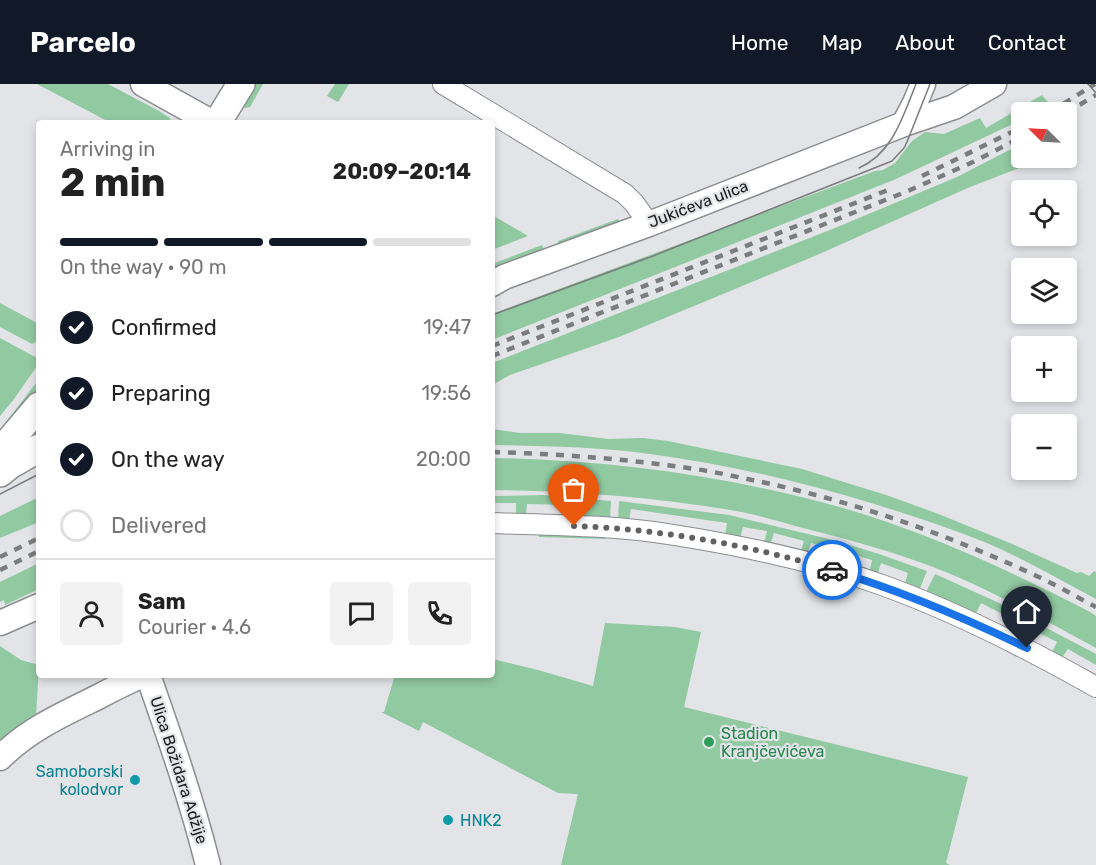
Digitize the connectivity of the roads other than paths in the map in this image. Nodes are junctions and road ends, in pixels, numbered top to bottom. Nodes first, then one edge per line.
1 (143, 84) edge
2 (241, 84) edge
3 (443, 84) edge
4 (923, 84) edge
5 (994, 84) edge
6 (209, 120) edge
7 (217, 120) edge
8 (904, 124) junction
9 (649, 224) junction
10 (496, 279) edge
11 (36, 410) edge
12 (36, 450) edge
13 (0, 452) edge
14 (36, 466) edge
15 (0, 474) edge
16 (495, 523) edge
17 (36, 607) edge
18 (0, 624) edge
19 (136, 678) edge
20 (149, 678) edge
21 (1096, 687) edge
22 (0, 758) edge
23 (208, 865) edge

1 - 6 street
2 - 7 main road
3 - 9 street
4 - 8 street
5 - 8 street, Jukićeva ulica
8 - 9 street, Jukićeva ulica
9 - 10 street, Jukićeva ulica
11 - 13 main road
12 - 15 main road
14 - 15 main road
16 - 21 street
17 - 18 street
19 - 22 street
20 - 23 street, Ulica Božidara Adžije

